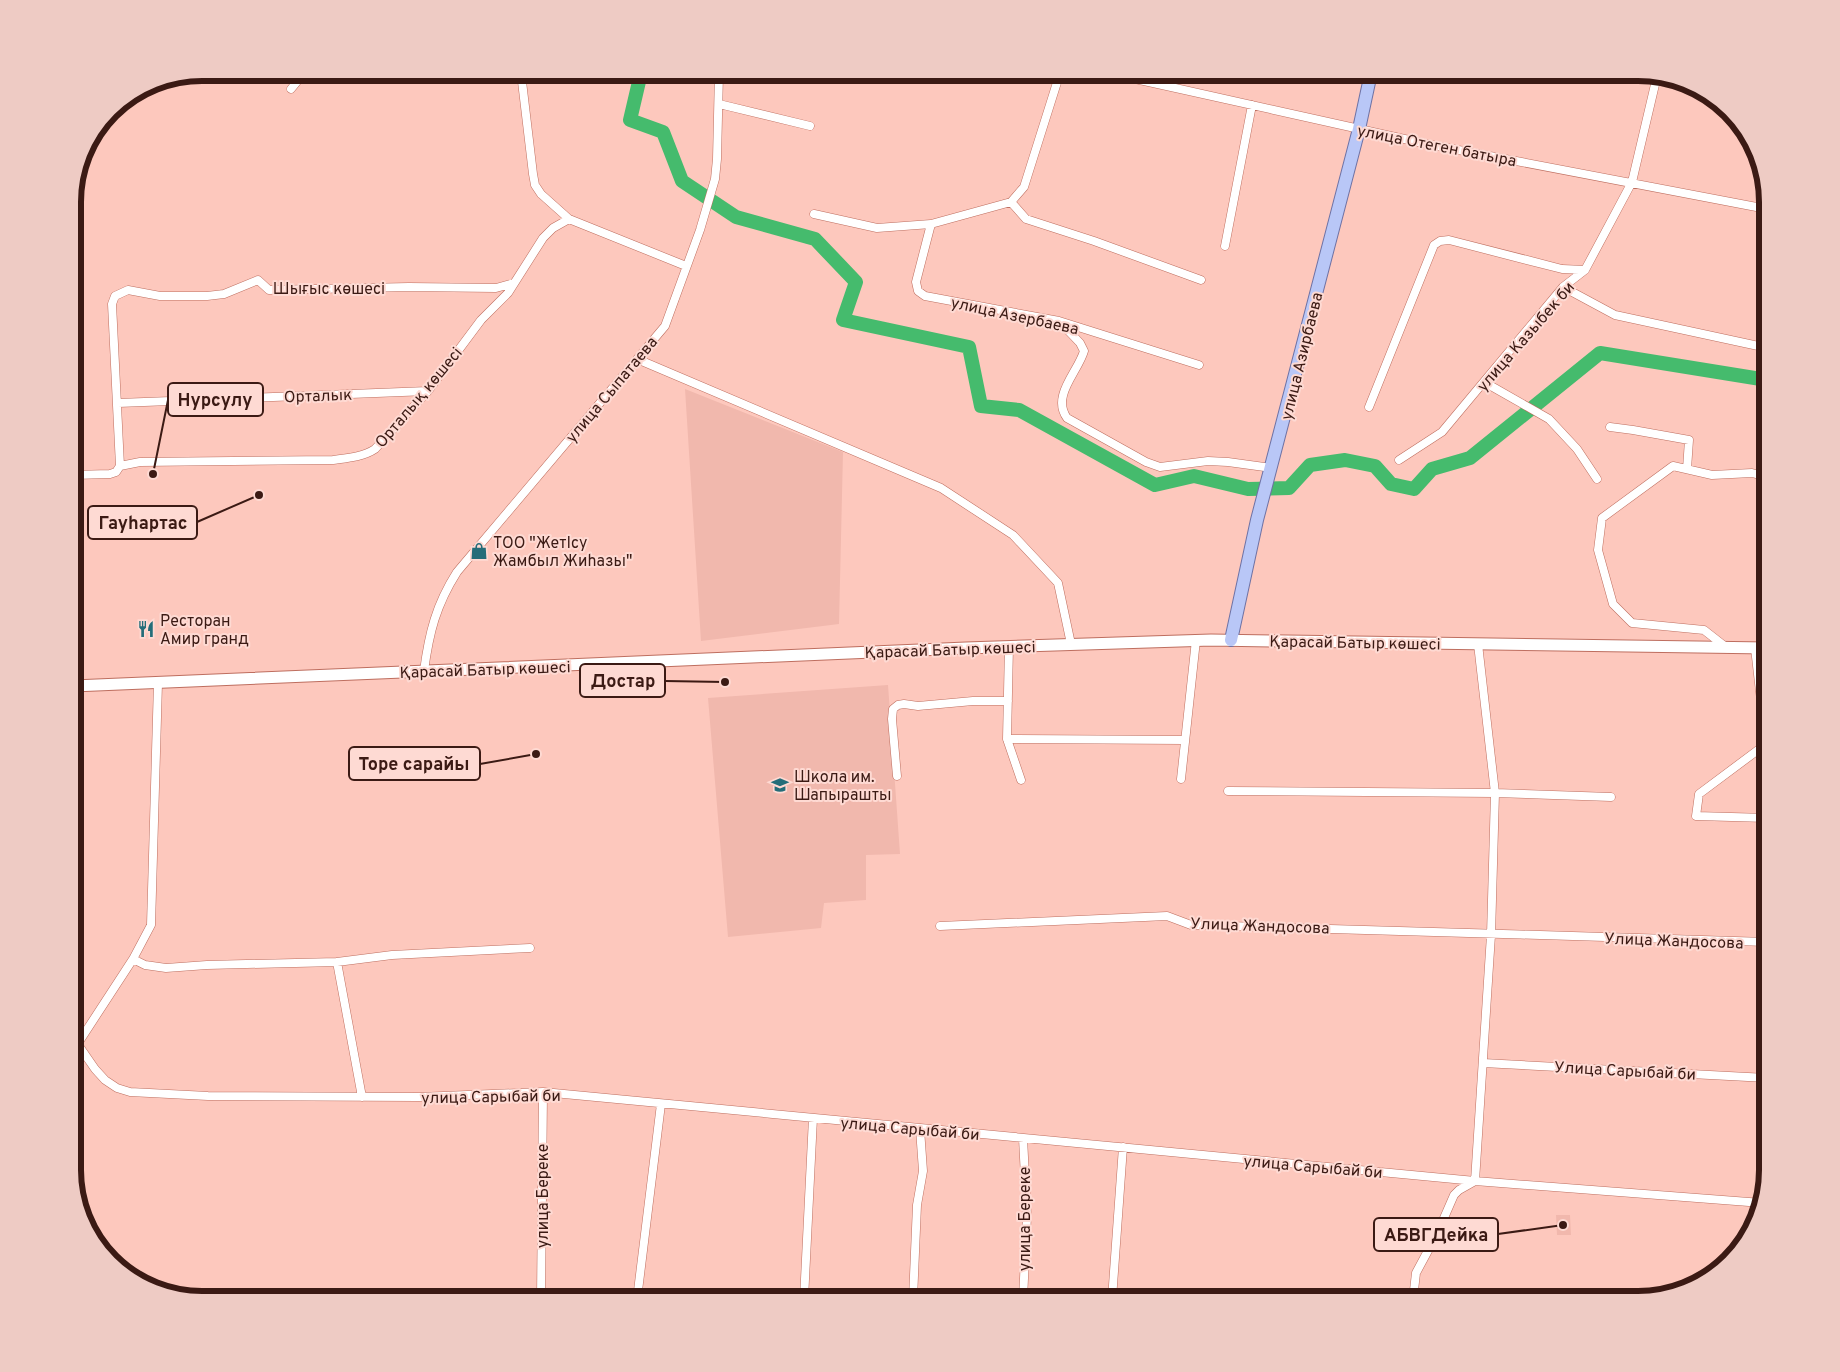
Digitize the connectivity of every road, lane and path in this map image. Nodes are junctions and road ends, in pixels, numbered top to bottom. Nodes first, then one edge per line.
1 (1057, 81) edge
2 (1148, 81) edge
3 (1369, 81) edge
4 (296, 82) edge
5 (522, 82) edge
6 (719, 82) edge
7 (1655, 83) edge
8 (291, 89) dead end
9 (719, 104) junction
10 (1252, 106) junction
11 (810, 126) dead end
12 (1359, 129) junction
13 (1632, 182) junction
14 (1011, 202) junction
15 (1759, 207) edge
16 (814, 214) dead end
17 (570, 219) junction
18 (931, 224) junction
19 (1225, 246) dead end
20 (686, 266) junction
21 (1585, 270) junction
22 (1201, 280) dead end
23 (514, 283) junction
24 (1563, 287) junction
25 (1059, 321) junction
26 (1759, 347) edge
27 (637, 359) junction
28 (1199, 365) dead end
29 (1484, 382) junction
30 (428, 391) junction
31 (118, 403) junction
32 (1369, 407) dead end
33 (1610, 427) dead end
34 (1399, 460) dead end
35 (120, 466) junction
36 (1687, 469) junction
37 (1271, 472) junction
38 (82, 475) edge
39 (1759, 475) edge
40 (1597, 479) dead end
41 (1196, 640) junction
42 (1231, 640) junction
43 (1071, 644) junction
44 (1478, 644) junction
45 (1009, 646) junction
46 (1727, 648) junction
47 (1755, 648) junction
48 (1759, 648) edge
49 (424, 671) junction
50 (158, 683) junction
51 (1759, 683) edge
52 (82, 686) edge
53 (1008, 701) junction
54 (1007, 738) junction
55 (1185, 740) junction
56 (1759, 749) edge
57 (897, 776) dead end
58 (1181, 779) dead end
59 (1021, 780) dead end
60 (1228, 792) dead end
61 (1494, 794) junction
62 (1611, 798) dead end
63 (1759, 818) edge
64 (940, 926) dead end
65 (1491, 935) junction
66 (1759, 942) edge
67 (530, 948) dead end
68 (133, 959) junction
69 (338, 962) junction
70 (82, 1036) edge
71 (82, 1055) edge
72 (1483, 1063) junction
73 (1759, 1078) edge
74 (543, 1092) junction
75 (362, 1097) junction
76 (661, 1104) junction
77 (813, 1118) junction
78 (920, 1128) junction
79 (1023, 1138) junction
80 (1123, 1147) junction
81 (1475, 1181) junction
82 (1754, 1202) edge
83 (541, 1291) edge
84 (638, 1291) edge
85 (804, 1291) edge
86 (913, 1291) edge
87 (1023, 1291) edge
88 (1113, 1291) edge
89 (1414, 1291) edge

1 - 14 street
2 - 10 street, улица Отеген батыра
3 - 12 main road, улица Азирбаева
4 - 8 street
5 - 17 street
6 - 9 street, улица Сыпатаева
7 - 13 street, улица Казыбек би
9 - 11 street
9 - 20 street, улица Сыпатаева
10 - 12 street, улица Отеген батыра
10 - 19 street
12 - 13 street, улица Отеген батыра
12 - 37 main road, улица Азирбаева
13 - 15 street, улица Отеген батыра
13 - 21 street, улица Казыбек би
14 - 18 street
14 - 22 street
16 - 18 street
17 - 20 street
17 - 23 street, Орталық көшесі
18 - 25 street, улица Азербаева
20 - 27 street, улица Сыпатаева
21 - 24 street, улица Казыбек би
21 - 32 street
23 - 30 street, Орталық көшесі
23 - 31 street, Шығыс көшесі
24 - 26 street
24 - 29 street, улица Казыбек би
25 - 28 street, улица Азербаева
25 - 37 street
27 - 43 street
27 - 49 street, улица Сыпатаева
29 - 34 street, улица Казыбек би
29 - 40 street
30 - 31 street, Орталык
30 - 35 street, Орталық көшесі
31 - 35 street
33 - 36 street
35 - 38 street, Орталық көшесі
36 - 39 street
36 - 46 street
37 - 42 main road, улица Азирбаева
41 - 42 main road, Қарасай Батыр көшесі
41 - 43 main road, Қарасай Батыр көшесі
41 - 55 street
42 - 44 main road, Қарасай Батыр көшесі
43 - 45 main road, Қарасай Батыр көшесі
44 - 46 main road, Қарасай Батыр көшесі
44 - 61 street
45 - 49 main road, Қарасай Батыр көшесі
45 - 53 street
46 - 47 main road, Қарасай Батыр көшесі
47 - 48 main road, Қарасай Батыр көшесі
47 - 51 street
49 - 50 main road, Қарасай Батыр көшесі
50 - 52 main road, Қарасай Батыр көшесі
50 - 68 street
53 - 54 street
53 - 57 street
54 - 55 street
54 - 59 street
55 - 58 street
56 - 63 street
60 - 61 street
61 - 62 street
61 - 65 street
64 - 65 street, Улица Жандосова
65 - 66 street, Улица Жандосова
65 - 72 street
67 - 69 street
68 - 69 street
68 - 70 street
69 - 75 street
71 - 75 street, улица Сарыбай би
72 - 73 street, Улица Сарыбай би
72 - 81 street
74 - 75 street, улица Сарыбай би
74 - 76 street, улица Сарыбай би
74 - 83 street, улица Береке
76 - 77 street, улица Сарыбай би
76 - 84 street
77 - 78 street, улица Сарыбай би
77 - 85 street
78 - 79 street, улица Сарыбай би
78 - 86 street
79 - 80 street, улица Сарыбай би
79 - 87 street, улица Береке
80 - 81 street, улица Сарыбай би
80 - 88 street
81 - 82 street, улица Сарыбай би
81 - 89 street

